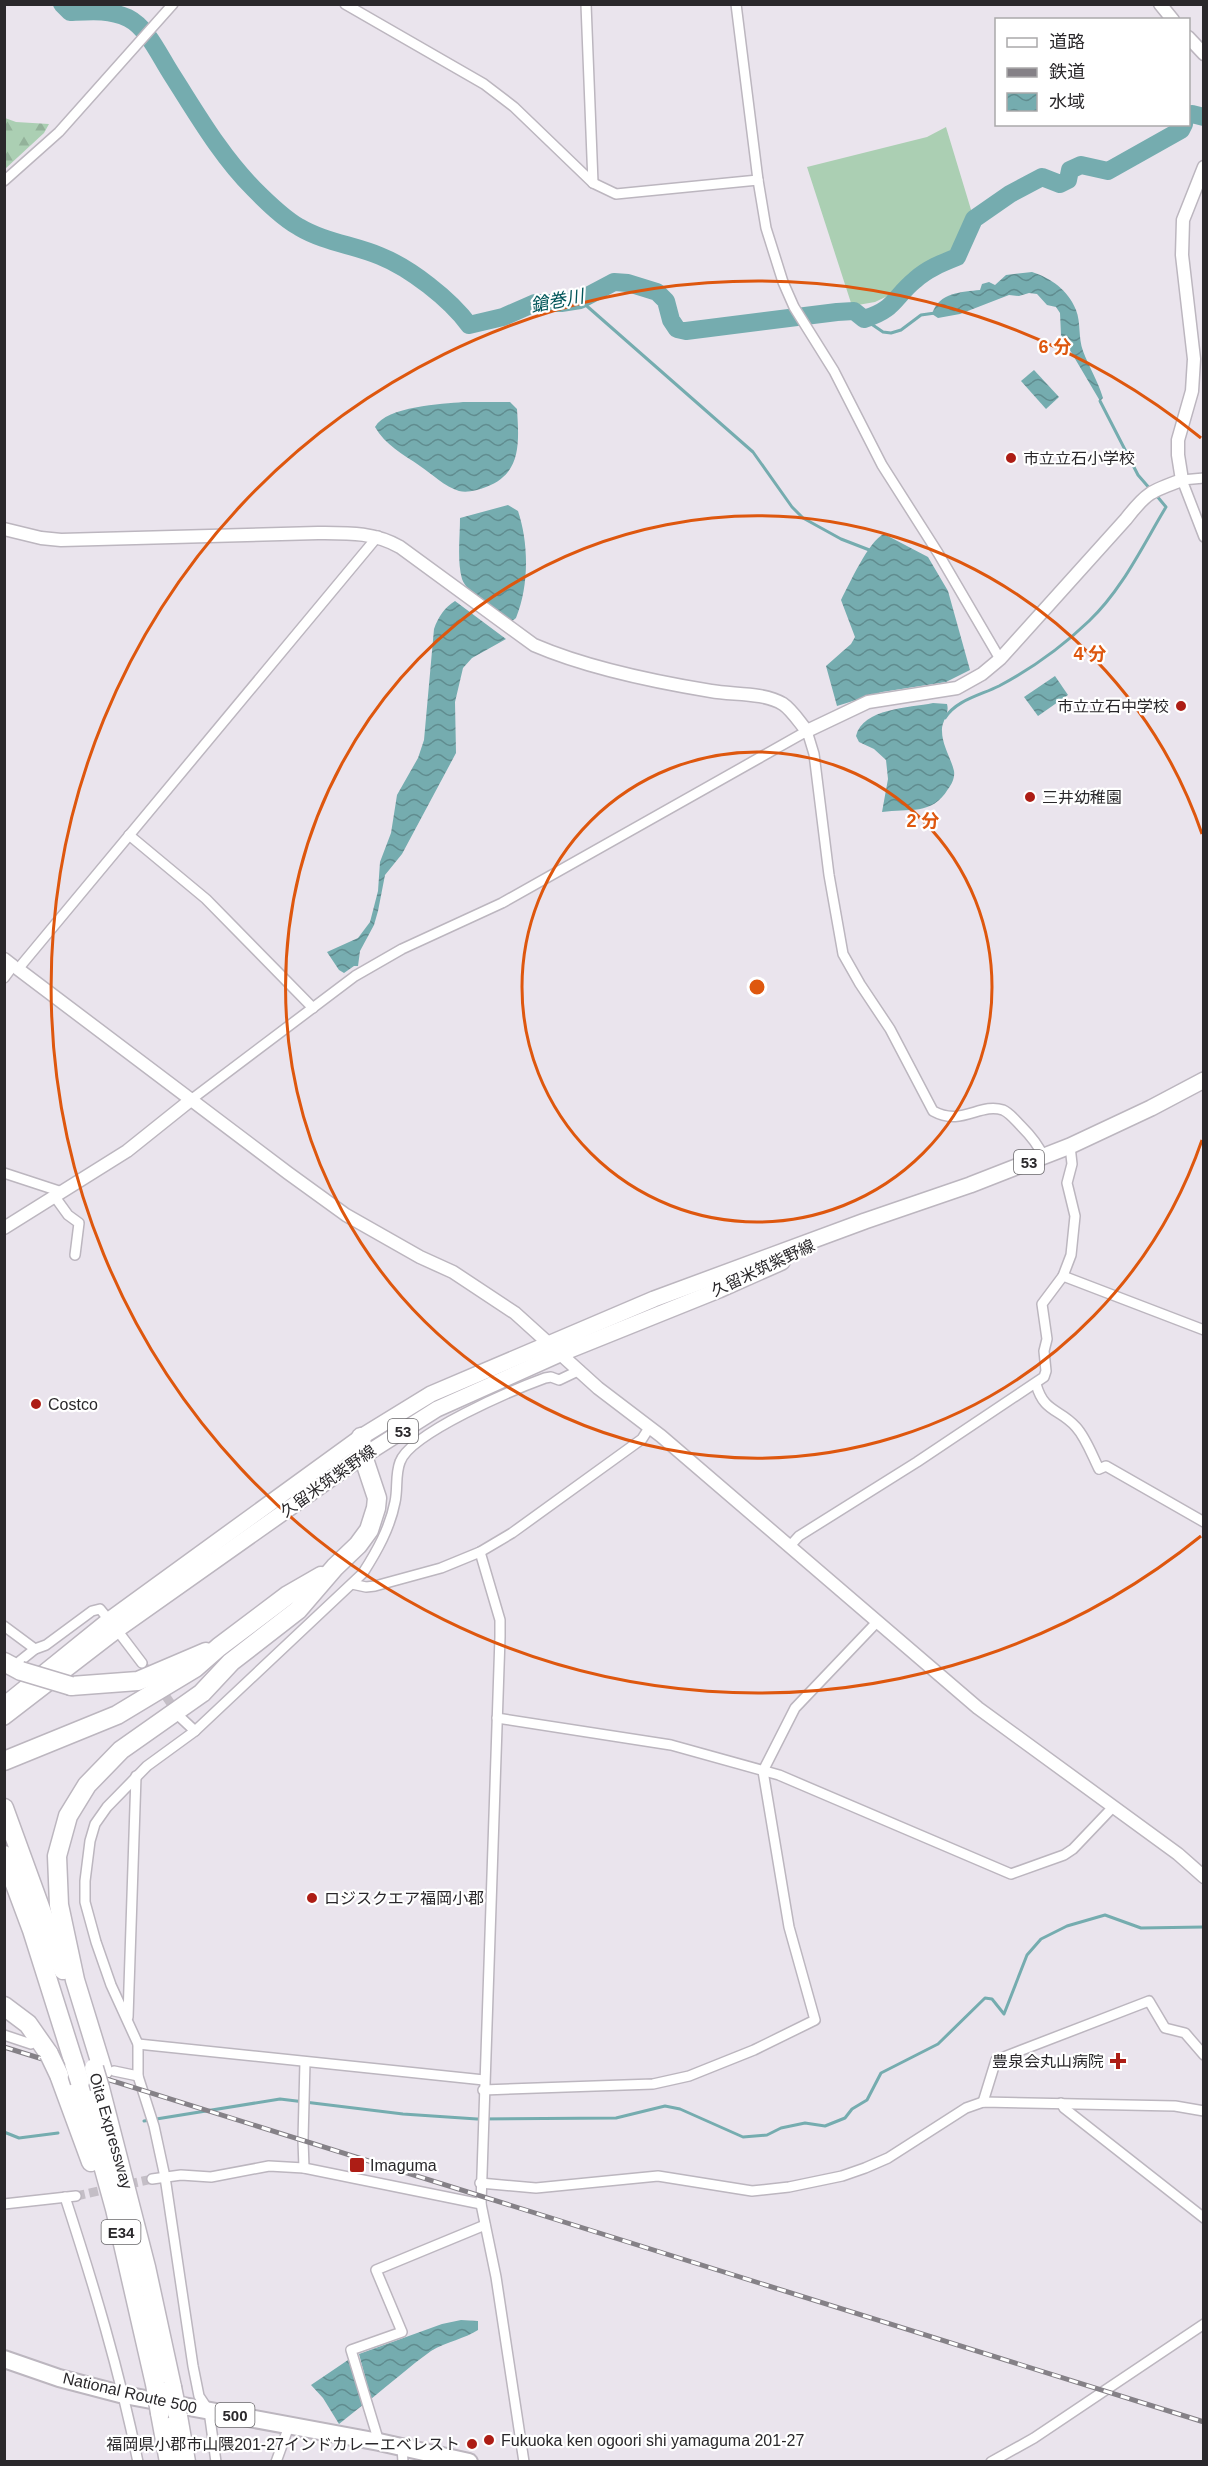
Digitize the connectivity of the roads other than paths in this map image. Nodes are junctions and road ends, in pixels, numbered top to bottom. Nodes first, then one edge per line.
1 (173, 4) edge
2 (345, 4) edge
3 (586, 4) edge
4 (736, 4) edge
5 (1160, 4) edge
6 (1171, 18) edge
7 (1190, 39) edge
8 (1203, 54) edge
9 (1202, 172) edge
10 (4, 180) edge
11 (758, 180) junction
12 (593, 183) junction
13 (1203, 477) edge
14 (1182, 480) junction
15 (4, 529) edge
16 (378, 536) junction
17 (1203, 537) edge
18 (1000, 658) junction
19 (807, 731) junction
20 (129, 835) junction
21 (12, 965) edge
22 (4, 978) edge
23 (313, 1008) junction
24 (1203, 1080) edge
25 (192, 1099) junction
26 (1070, 1146) junction
27 (1043, 1156) junction
28 (4, 1173) edge
29 (59, 1195) junction
30 (848, 1227) junction
31 (4, 1228) edge
32 (75, 1255) dead end
33 (1063, 1276) junction
34 (1203, 1330) edge
35 (549, 1342) junction
36 (560, 1354) junction
37 (580, 1370) junction
38 (1036, 1384) junction
39 (649, 1428) junction
40 (361, 1437) junction
41 (363, 1456) junction
42 (1203, 1522) edge
43 (789, 1547) junction
44 (480, 1552) junction
45 (335, 1567) junction
46 (352, 1584) junction
47 (877, 1622) junction
48 (113, 1625) junction
49 (4, 1626) edge
50 (219, 1647) junction
51 (35, 1649) junction
52 (231, 1662) junction
53 (142, 1663) tunnel mouth
54 (11, 1668) edge
55 (4, 1705) edge
56 (4, 1717) edge
57 (180, 1717) tunnel mouth
58 (497, 1718) junction
59 (195, 1731) junction
60 (4, 1761) edge
61 (763, 1770) junction
62 (4, 1772) edge
63 (136, 1776) junction
64 (1113, 1807) junction
65 (4, 1808) edge
66 (4, 1855) edge
67 (1203, 1877) edge
68 (4, 2006) edge
69 (128, 2019) junction
70 (4, 2035) edge
71 (31, 2044) dead end
72 (138, 2044) junction
73 (1203, 2055) edge
74 (305, 2062) junction
75 (138, 2076) junction
76 (104, 2078) junction
77 (484, 2085) junction
78 (983, 2102) junction
79 (1061, 2103) junction
80 (1202, 2108) edge
81 (304, 2168) junction
82 (165, 2177) junction
83 (152, 2178) tunnel mouth
84 (480, 2183) junction
85 (76, 2196) tunnel mouth
86 (65, 2197) junction
87 (4, 2204) edge
88 (481, 2204) junction
89 (1203, 2218) edge
90 (485, 2225) junction
91 (1203, 2324) edge
92 (146, 2341) junction
93 (4, 2359) edge
94 (163, 2386) junction
95 (124, 2394) junction
96 (208, 2411) junction
97 (290, 2426) junction
98 (379, 2442) junction
99 (402, 2454) edge
100 (138, 2462) edge
101 (169, 2462) edge
102 (186, 2462) edge
103 (216, 2462) edge
104 (276, 2462) edge
105 (469, 2462) edge
106 (524, 2462) edge
107 (991, 2462) edge

1 - 10 street
2 - 12 street
3 - 12 street
4 - 11 street
5 - 6 street
7 - 8 street
9 - 14 street
11 - 12 street
11 - 18 street
13 - 14 street
14 - 17 street
14 - 18 street
15 - 16 street
16 - 19 street
16 - 20 street
18 - 19 street
19 - 23 street
19 - 27 street
20 - 21 street
20 - 23 street
21 - 22 street
21 - 25 street
23 - 25 street
24 - 26 main road, 久留米筑紫野線 / 53
25 - 29 street
25 - 35 street
26 - 27 main road, 久留米筑紫野線 / 53
26 - 33 street
27 - 30 main road, 久留米筑紫野線 / 53
28 - 29 street
29 - 31 street
29 - 32 street
30 - 35 main road, 久留米筑紫野線 / 53
30 - 36 main road, 久留米筑紫野線 / 53
33 - 34 street
33 - 38 street
35 - 36 street
35 - 40 main road, 久留米筑紫野線 / 53
36 - 37 street
36 - 41 main road, 久留米筑紫野線 / 53
37 - 39 street
37 - 46 street
38 - 42 street
38 - 43 street
39 - 43 street
39 - 44 street
40 - 41 highway
40 - 48 main road, 久留米筑紫野線 / 53
41 - 45 highway
41 - 48 main road, 久留米筑紫野線 / 53
43 - 47 street
44 - 46 street
44 - 58 street
45 - 50 highway
45 - 52 highway
46 - 59 street
47 - 61 street
47 - 64 street
48 - 51 street
48 - 53 street
48 - 55 main road, 久留米筑紫野線 / 53
48 - 56 main road, 久留米筑紫野線 / 53
49 - 51 street
50 - 54 highway, bridge
50 - 60 highway
51 - 54 street
52 - 62 highway
52 - 76 highway
57 - 59 street
58 - 61 street
58 - 77 street
59 - 63 street
61 - 64 street
61 - 77 street
63 - 69 street
63 - 69 street
64 - 67 street
65 - 76 highway, Oita Expressway / E34
66 - 92 highway, Oita Expressway / E34, bridge
68 - 92 highway, bridge
69 - 72 street
70 - 71 street
72 - 74 street
72 - 75 street
73 - 78 street
74 - 77 street
74 - 81 street
75 - 76 street
75 - 82 street
76 - 94 highway, Oita Expressway / E34
77 - 84 street
78 - 79 street
78 - 84 street
79 - 80 street
79 - 89 street
81 - 82 street
81 - 88 street
82 - 83 street
82 - 96 street
84 - 88 street
85 - 86 street
86 - 87 street
86 - 95 street
88 - 90 street
90 - 98 street
90 - 106 street
91 - 107 street
92 - 94 highway, Oita Expressway / E34
93 - 95 highway, National Route 500 / 500
94 - 101 highway, Oita Expressway / E34, bridge
94 - 102 highway, Oita Expressway / E34, bridge
95 - 96 highway, National Route 500 / 500
95 - 100 street
96 - 97 highway, National Route 500 / 500
96 - 103 street
97 - 98 highway, National Route 500 / 500
97 - 104 street
98 - 99 highway, National Route 500 / 500
99 - 105 highway, National Route 500 / 500

